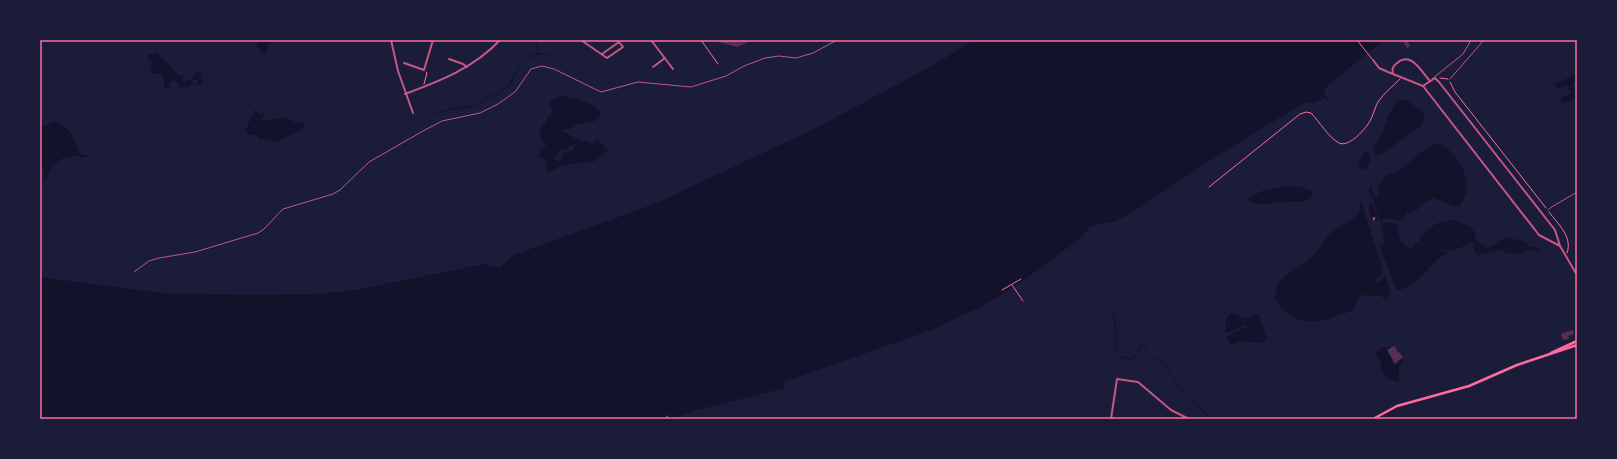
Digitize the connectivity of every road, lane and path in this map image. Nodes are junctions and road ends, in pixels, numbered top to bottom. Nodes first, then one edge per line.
1 (391, 40) edge
2 (433, 40) edge
3 (500, 40) edge
4 (582, 40) edge
5 (651, 40) edge
6 (701, 40) edge
7 (837, 40) edge
8 (1357, 40) edge
9 (1471, 40) edge
10 (1484, 40) edge
11 (602, 54) junction
12 (665, 58) junction
13 (449, 59) dead end
14 (1373, 60) joint
15 (404, 63) dead end
16 (718, 64) dead end
17 (468, 67) junction
18 (653, 67) dead end
19 (673, 69) dead end
20 (424, 70) junction
21 (1394, 75) junction
22 (1401, 78) junction
23 (1435, 78) junction
24 (1450, 79) junction
25 (1430, 81) junction
26 (1423, 86) junction
27 (423, 87) junction
28 (405, 94) junction
29 (413, 113) dead end
30 (1209, 187) dead end
31 (1577, 192) edge
32 (1548, 210) junction
33 (1376, 218) dead end
34 (1374, 220) dead end
35 (1560, 246) junction
36 (1566, 255) junction
37 (134, 272) dead end
38 (1577, 275) edge
39 (1021, 279) dead end
40 (1012, 284) junction
41 (1002, 290) dead end
42 (1023, 301) dead end
43 (1577, 341) edge
44 (1577, 345) edge
45 (1550, 353) junction
46 (667, 416) dead end
47 (668, 419) edge
48 (1111, 419) edge
49 (1189, 419) edge
50 (1373, 419) edge

1 - 28 street
2 - 20 street
3 - 17 street
4 - 11 street
5 - 12 street
6 - 16 path
7 - 37 lane
8 - 14 path
9 - 25 lane
10 - 24 lane
11 - 11 street
12 - 18 street
12 - 19 street
13 - 17 street
14 - 21 street
15 - 20 street
17 - 27 street
20 - 27 path
21 - 22 street
21 - 25 street
22 - 26 street
22 - 30 path
23 - 24 path
23 - 25 street
23 - 35 street
24 - 32 path
25 - 26 street
26 - 35 street
27 - 28 street
28 - 29 street
31 - 32 lane
32 - 36 path
33 - 34 path
35 - 36 street
36 - 38 street
39 - 40 path
40 - 41 path
40 - 42 path
43 - 45 main road
44 - 45 main road
45 - 50 main road
46 - 47 path
48 - 49 street

